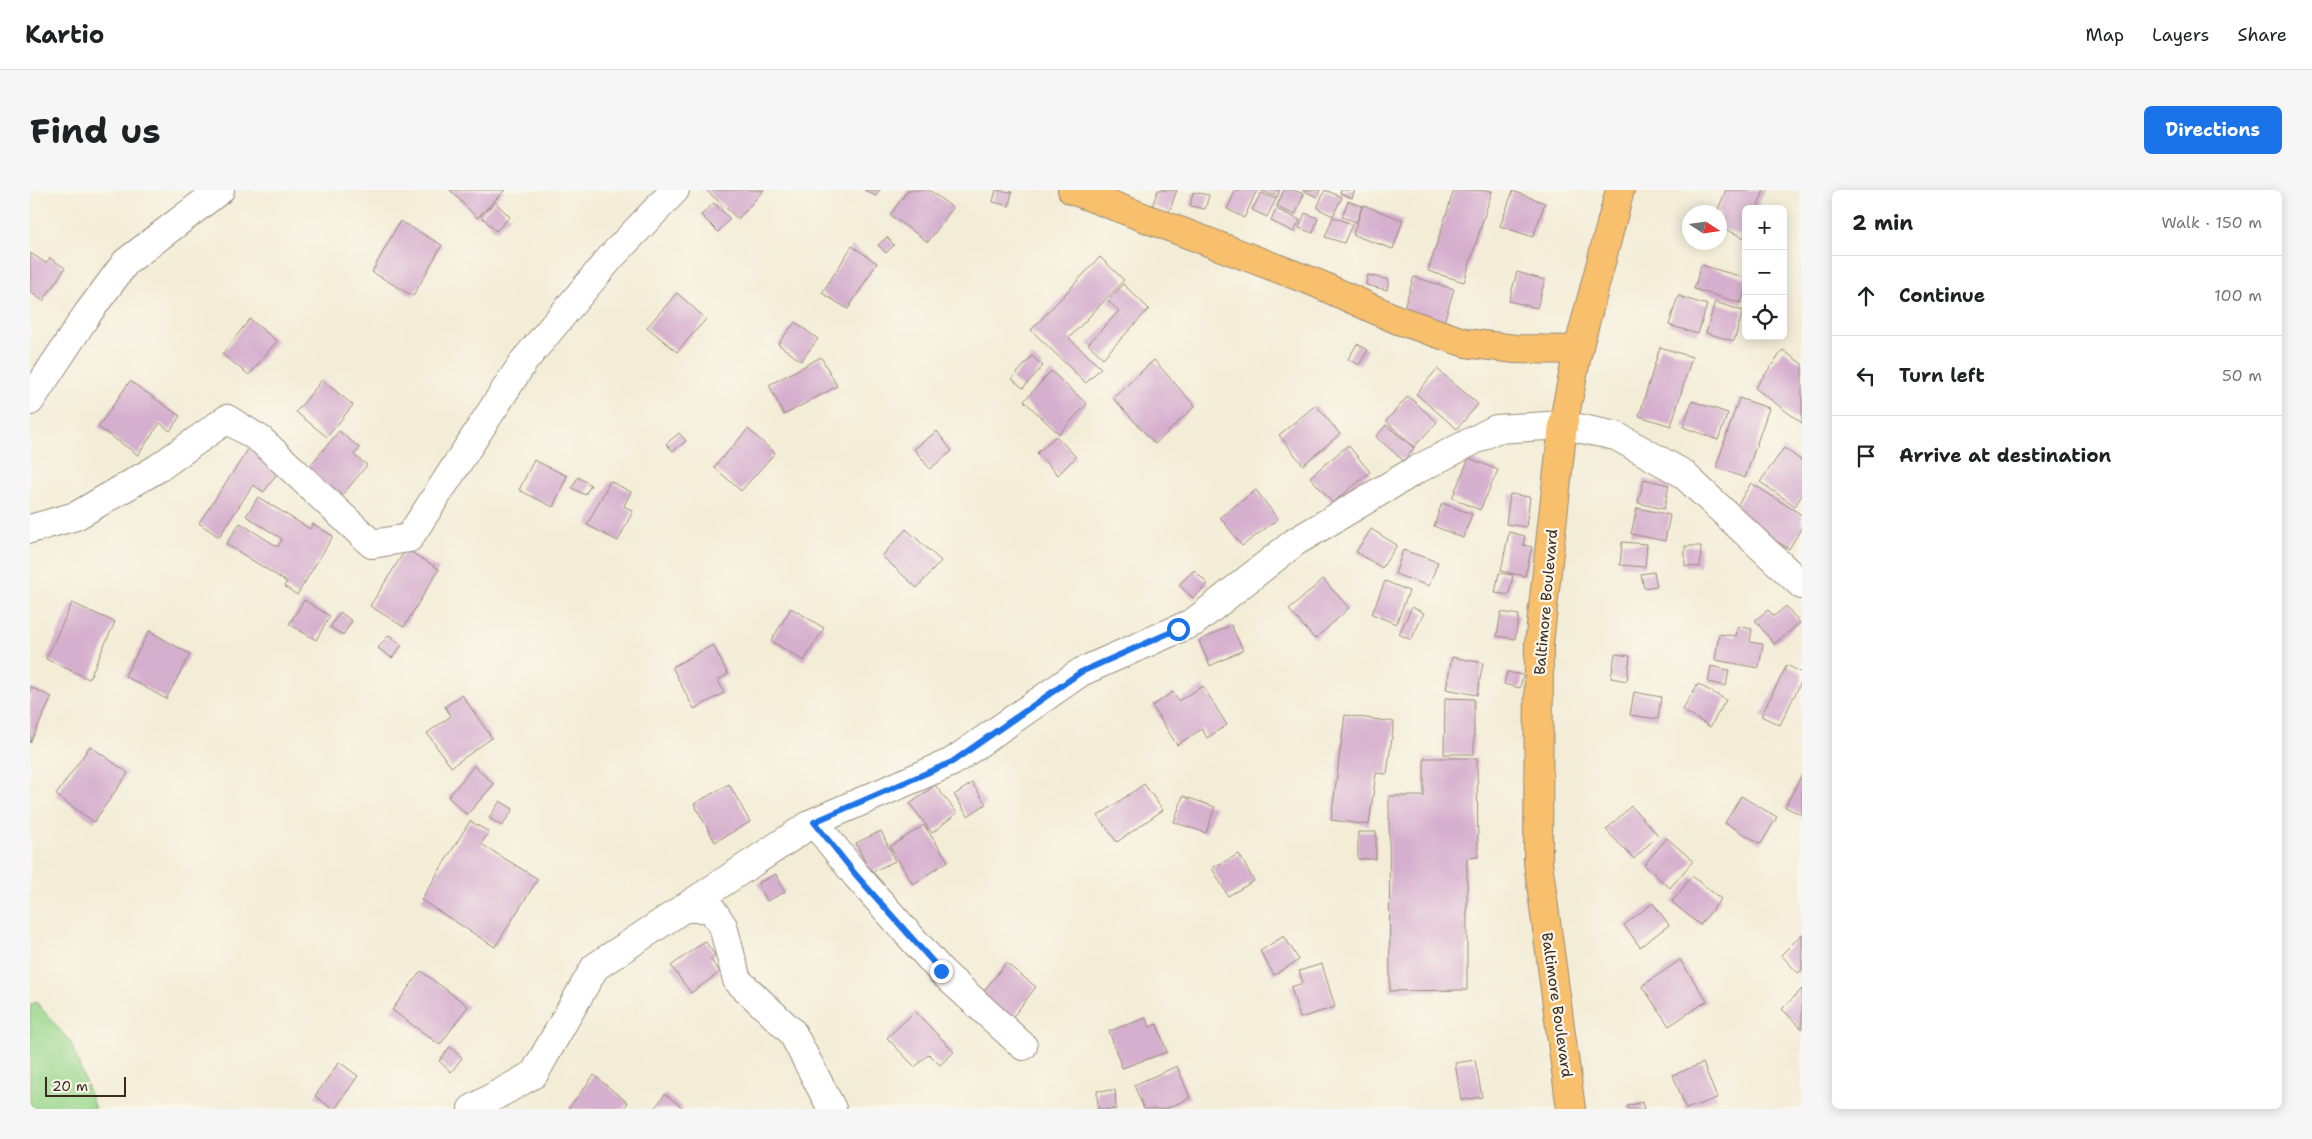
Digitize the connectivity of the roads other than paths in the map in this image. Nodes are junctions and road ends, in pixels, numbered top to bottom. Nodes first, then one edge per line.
1 (220, 190) edge
2 (675, 190) edge
3 (1072, 190) edge
4 (1620, 190) edge
5 (1578, 350) junction
6 (30, 401) edge
7 (1564, 425) junction
8 (30, 529) edge
9 (1802, 585) edge
10 (814, 822) junction
11 (686, 908) junction
12 (1024, 1046) dead end
13 (472, 1109) edge
14 (832, 1109) edge
15 (1571, 1109) edge

1 - 6 street
2 - 8 street
3 - 5 main road
4 - 5 main road, Baltimore Boulevard
5 - 7 main road, Baltimore Boulevard
7 - 9 street
7 - 10 street
7 - 15 main road, Baltimore Boulevard
10 - 11 street
10 - 12 street
11 - 13 street
11 - 14 street

